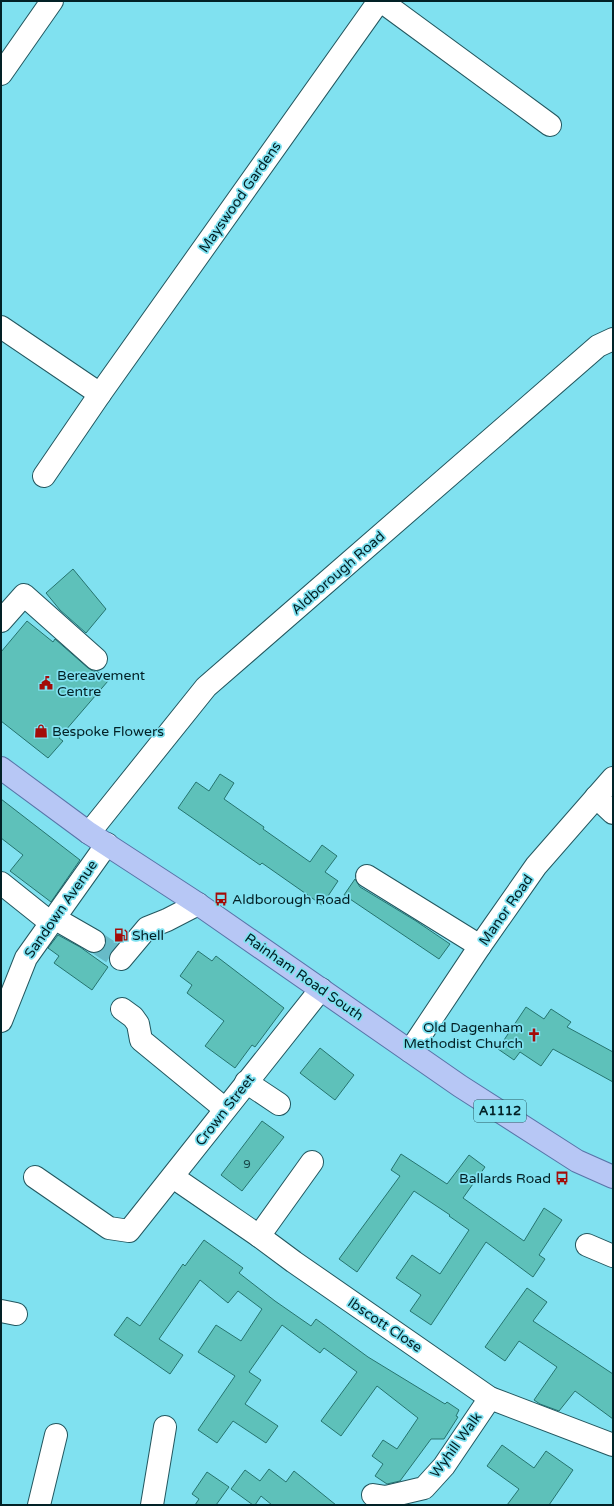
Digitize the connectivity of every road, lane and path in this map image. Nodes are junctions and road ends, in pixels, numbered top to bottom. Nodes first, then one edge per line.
1 (52, 1) edge
2 (380, 1) edge
3 (1, 74) edge
4 (550, 125) dead end
5 (1, 327) edge
6 (613, 339) edge
7 (100, 394) junction
8 (44, 476) dead end
9 (1, 621) edge
10 (96, 659) dead end
11 (1, 768) edge
12 (613, 778) edge
13 (596, 797) junction
14 (613, 813) edge
15 (98, 838) junction
16 (367, 876) dead end
17 (1, 883) edge
18 (198, 904) junction
19 (53, 921) junction
20 (94, 940) tunnel mouth
21 (480, 946) junction
22 (121, 959) dead end
23 (321, 989) junction
24 (122, 1009) dead end
25 (1, 1021) edge
26 (410, 1051) junction
27 (246, 1082) junction
28 (279, 1104) dead end
29 (225, 1109) junction
30 (312, 1162) dead end
31 (35, 1177) dead end
32 (173, 1177) junction
33 (613, 1177) edge
34 (258, 1236) junction
35 (587, 1245) dead end
36 (613, 1256) edge
37 (490, 1398) junction
38 (165, 1427) dead end
39 (56, 1435) dead end
40 (613, 1445) edge
41 (373, 1496) dead end
42 (38, 1505) edge
43 (152, 1505) edge

1 - 3 street
2 - 4 street, Mayswood Gardens
2 - 7 street, Mayswood Gardens
5 - 7 street
6 - 15 street, Aldborough Road
7 - 8 street, Mayswood Gardens
9 - 10 street
11 - 15 main road, Rainham Road South / A1112
12 - 13 street, Manor Road
13 - 14 street
13 - 21 street, Manor Road
15 - 18 main road, Rainham Road South / A1112
15 - 19 street, Sandown Avenue
16 - 21 street
17 - 19 street
18 - 22 street
18 - 23 main road, Rainham Road South / A1112
19 - 20 street
19 - 25 street, Sandown Avenue
21 - 26 street, Manor Road
23 - 26 main road, Rainham Road South / A1112
23 - 27 street, Crown Street
24 - 29 street
26 - 33 main road, Rainham Road South / A1112
27 - 28 street
27 - 29 street, Crown Street
29 - 32 street, Crown Street
30 - 34 street
31 - 32 street, Crown Street
32 - 34 street, Ibscott Close
34 - 37 street, Ibscott Close
35 - 36 street
37 - 40 street, Ibscott Close
37 - 41 street, Wyhill Walk
38 - 43 street
39 - 42 street

